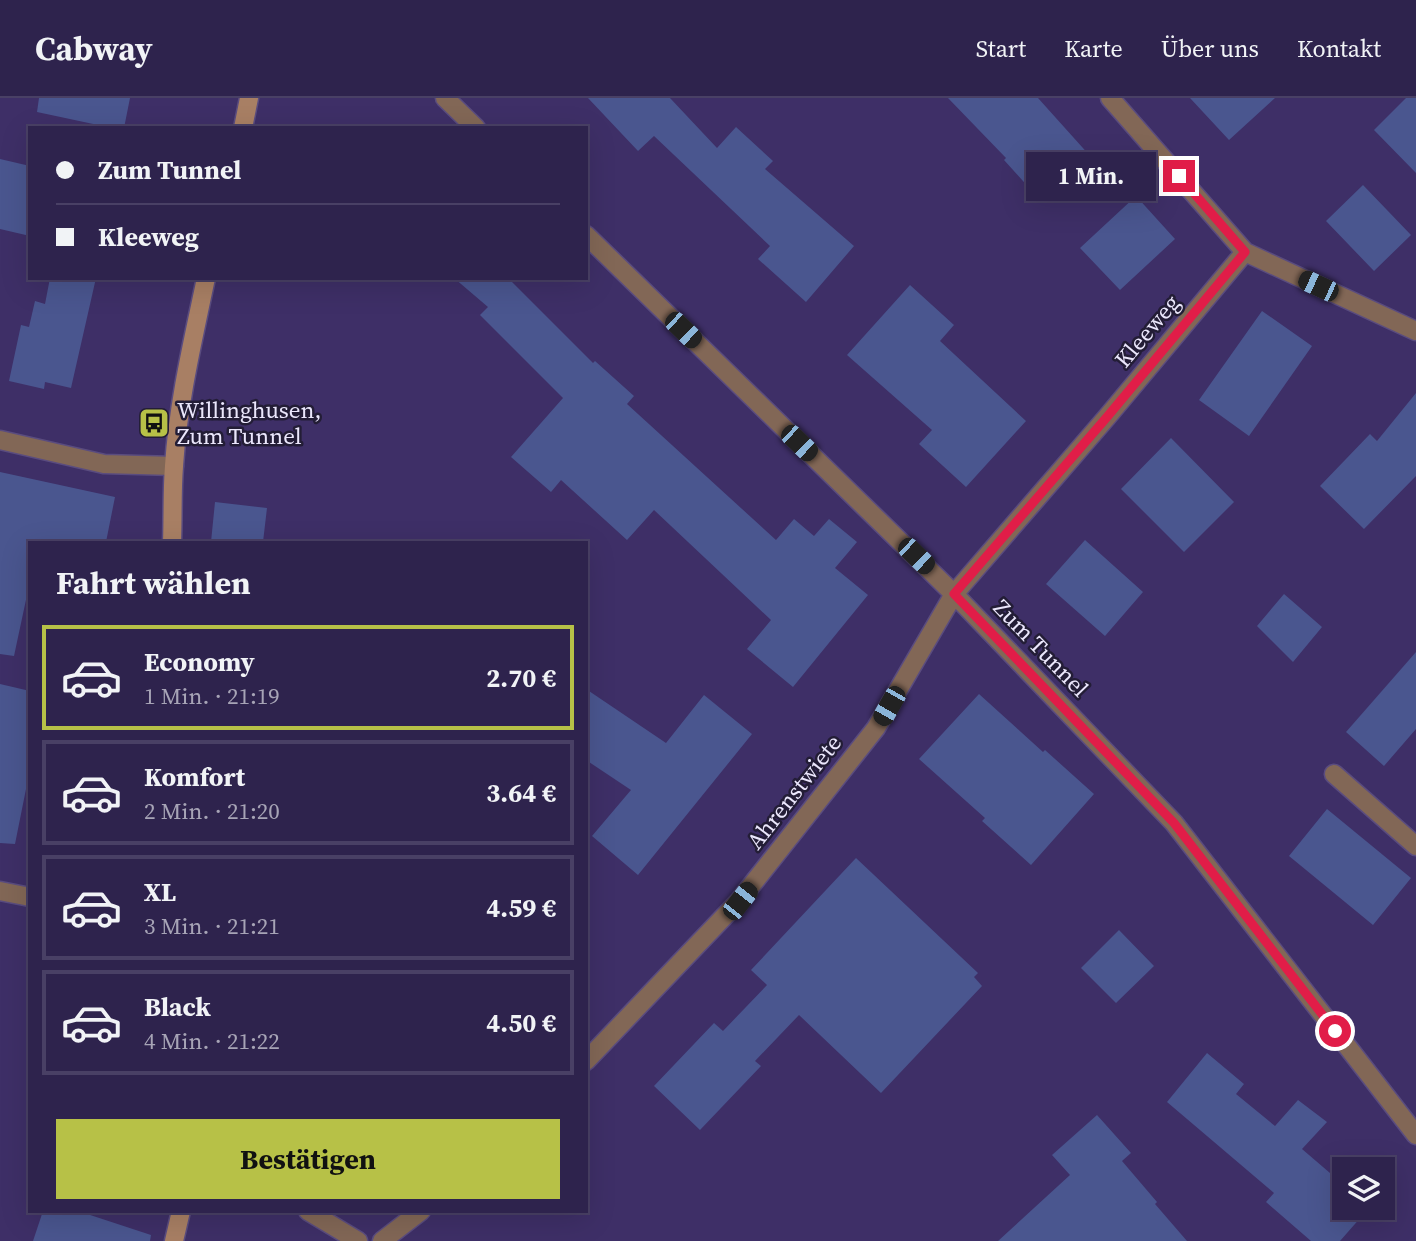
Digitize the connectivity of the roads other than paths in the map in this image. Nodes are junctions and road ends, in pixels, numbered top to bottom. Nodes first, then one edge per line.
1 (249, 98) edge
2 (445, 98) edge
3 (1113, 99) edge
4 (243, 126) edge
5 (474, 126) edge
6 (588, 237) edge
7 (1245, 252) junction
8 (206, 280) edge
9 (1416, 331) edge
10 (0, 440) edge
11 (174, 466) junction
12 (172, 541) edge
13 (954, 594) junction
14 (1334, 774) dead end
15 (1416, 846) edge
16 (0, 891) edge
17 (28, 897) edge
18 (588, 1059) edge
19 (1416, 1135) edge
20 (181, 1213) edge
21 (311, 1213) edge
22 (418, 1213) edge
23 (174, 1241) edge
24 (358, 1241) edge
25 (382, 1241) edge

1 - 4 street
2 - 5 street
3 - 7 street
6 - 13 street, Zum Tunnel
7 - 9 street
7 - 13 street, Kleeweg
8 - 11 street
10 - 11 street
11 - 12 street
13 - 18 street, Ahrenstwiete
13 - 19 street, Zum Tunnel
14 - 15 street
16 - 17 street
20 - 23 street
21 - 24 street
22 - 25 street

